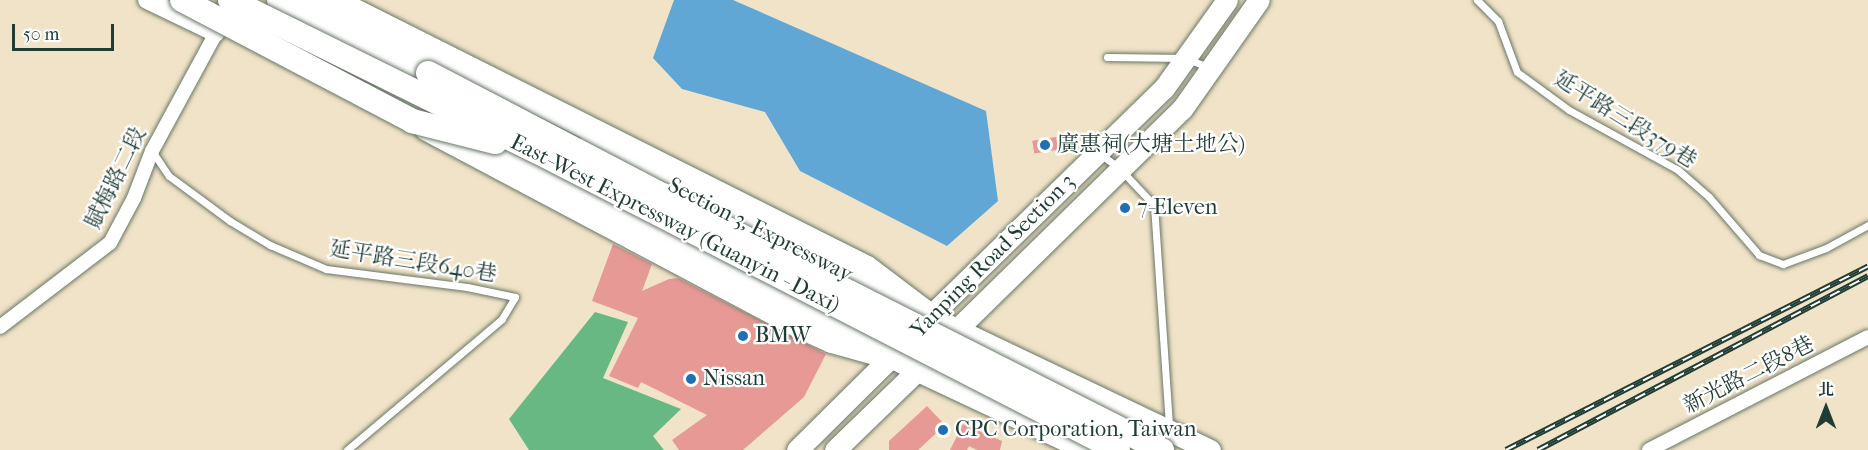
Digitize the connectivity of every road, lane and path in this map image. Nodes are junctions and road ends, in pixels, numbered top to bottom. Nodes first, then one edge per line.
1 (147, 0) edge
2 (182, 0) edge
3 (204, 0) edge
4 (279, 0) edge
5 (305, 0) edge
6 (314, 0) edge
7 (333, 0) edge
8 (1227, 0) edge
9 (1259, 0) edge
10 (1477, 0) edge
11 (229, 6) edge
12 (216, 33) junction
13 (1107, 57) dead end
14 (1186, 58) junction
15 (1211, 69) junction
16 (428, 73) junction
17 (412, 121) junction
18 (152, 151) junction
19 (538, 152) junction
20 (1098, 153) junction
21 (1120, 169) junction
22 (1868, 225) edge
23 (929, 315) junction
24 (0, 327) edge
25 (957, 329) junction
26 (1868, 337) edge
27 (893, 358) junction
28 (918, 371) junction
29 (1083, 389) junction
30 (1052, 434) junction
31 (1166, 444) edge
32 (347, 450) edge
33 (797, 450) edge
34 (834, 450) edge
35 (1086, 450) edge
36 (1118, 450) edge
37 (1210, 450) edge
38 (1650, 450) edge

1 - 12 street
2 - 17 highway, bridge
3 - 11 main road
4 - 16 highway, East-West Expressway (Guanyin - Daxi)
5 - 16 highway
6 - 23 main road, Section 3, Expressway
7 - 23 highway
8 - 14 main road, Yanping Road Section 3
9 - 15 main road, Yanping Road Section 3
10 - 22 lane, 延平路三段379巷
11 - 12 street, 賦梅路二段
11 - 19 highway, East-West Expressway (Guanyin - Daxi), bridge
11 - 27 main road
12 - 18 street, 賦梅路二段
13 - 14 lane
14 - 15 lane
14 - 20 main road, Yanping Road Section 3
15 - 21 main road, Yanping Road Section 3
16 - 31 highway, East-West Expressway (Guanyin - Daxi), bridge
17 - 19 highway, bridge
17 - 27 highway, bridge
18 - 24 street, 賦梅路二段
18 - 32 lane, 延平路三段640巷
19 - 36 highway, East-West Expressway (Guanyin - Daxi), bridge
20 - 21 lane
20 - 23 main road, Yanping Road Section 3
21 - 25 main road, Yanping Road Section 3
21 - 31 lane
23 - 25 main road, Section 3, Expressway
23 - 27 main road, Yanping Road Section 3
25 - 28 main road, Yanping Road Section 3
25 - 29 main road, Section 3, Expressway
26 - 38 street, 新光路二段8巷
27 - 28 main road
27 - 33 main road, Yanping Road Section 3
28 - 30 main road
28 - 34 main road, Yanping Road Section 3
29 - 30 street
29 - 31 main road, Section 3, Expressway
30 - 35 main road
31 - 37 main road, Section 3, Expressway

